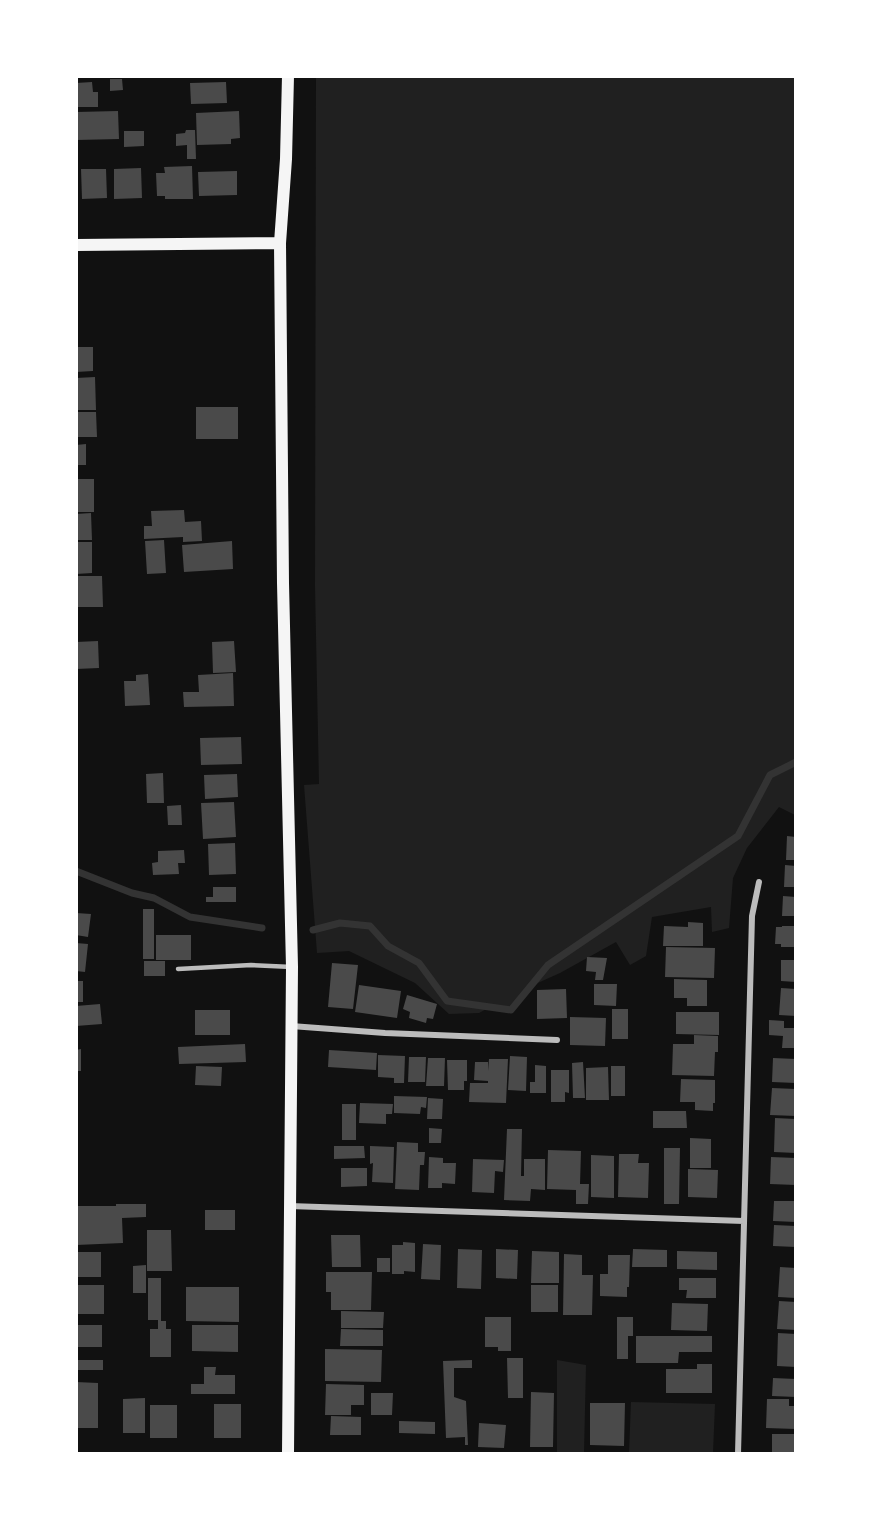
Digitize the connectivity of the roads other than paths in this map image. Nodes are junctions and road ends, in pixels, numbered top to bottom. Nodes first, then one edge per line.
1 (288, 76) edge
2 (280, 243) junction
3 (76, 245) edge
4 (759, 882) dead end
5 (292, 968) junction
6 (178, 969) dead end
7 (291, 1026) junction
8 (557, 1040) dead end
9 (289, 1206) junction
10 (744, 1221) junction
11 (288, 1454) edge
12 (738, 1454) edge

1 - 2 main road
2 - 3 main road
2 - 5 main road
4 - 10 street
5 - 6 lane
5 - 7 main road
7 - 8 street
7 - 9 main road
9 - 10 street
9 - 11 main road
10 - 12 street

